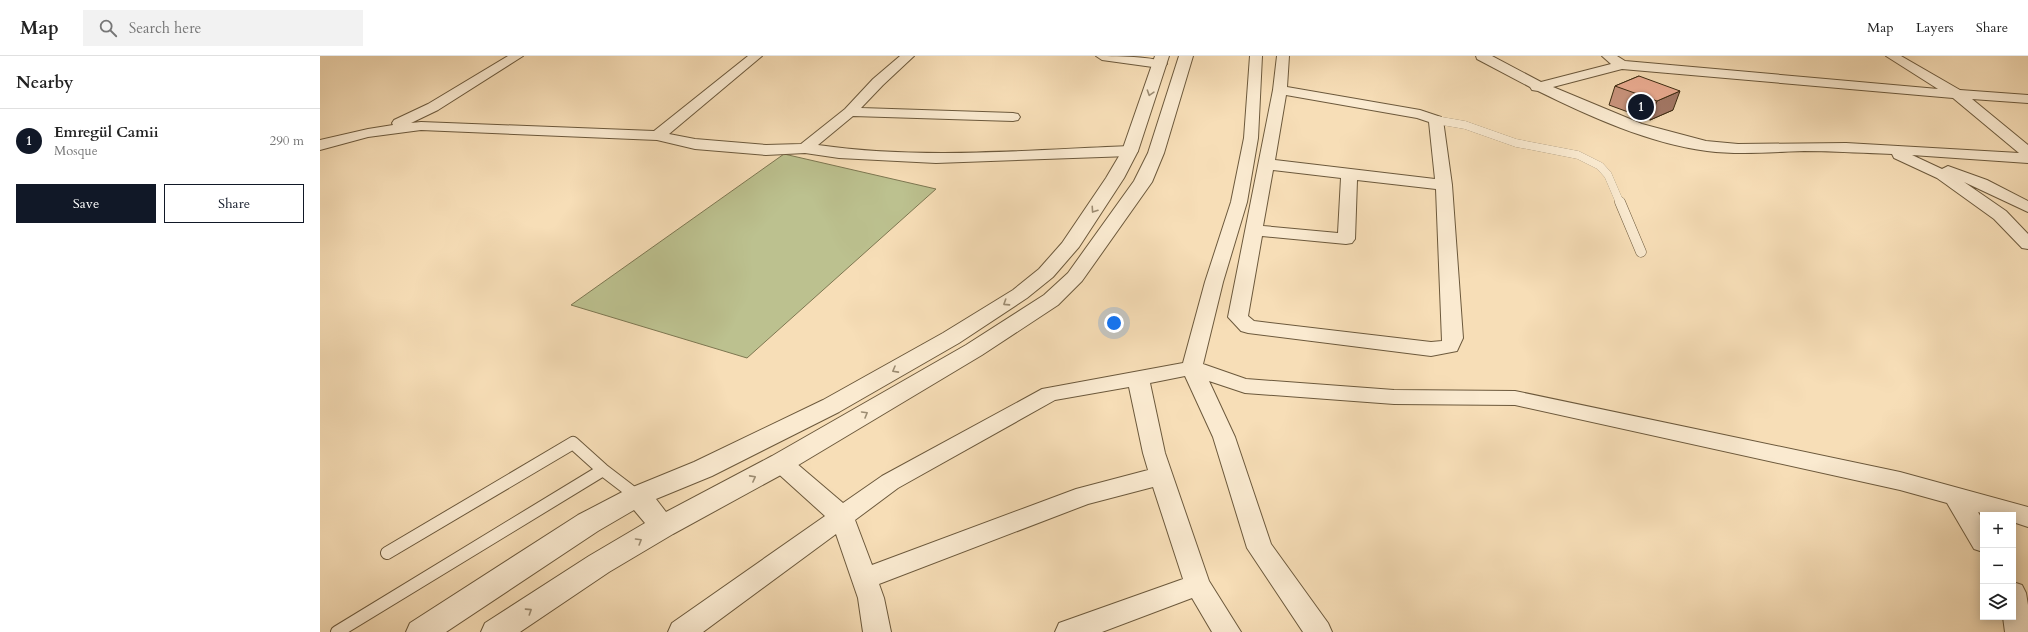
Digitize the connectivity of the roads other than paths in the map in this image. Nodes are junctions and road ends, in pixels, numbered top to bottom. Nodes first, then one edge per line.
1 (517, 56) edge
2 (756, 56) edge
3 (908, 56) edge
4 (1102, 56) edge
5 (1186, 56) edge
6 (1256, 56) edge
7 (1297, 56) edge
8 (1482, 56) edge
9 (1608, 56) edge
10 (1892, 56) edge
11 (1283, 57) edge
12 (1161, 60) edge
13 (1622, 66) junction
14 (1537, 87) junction
15 (1280, 90) junction
16 (1958, 95) junction
17 (2028, 99) edge
18 (850, 112) junction
19 (1013, 117) dead end
20 (1436, 120) junction
21 (382, 131) junction
22 (657, 136) junction
23 (320, 145) edge
24 (804, 148) junction
25 (1889, 150) junction
26 (1130, 151) junction
27 (1156, 153) junction
28 (2028, 153) edge
29 (2028, 158) edge
30 (1265, 164) junction
31 (1349, 174) junction
32 (1444, 185) junction
33 (2028, 207) edge
34 (1254, 230) junction
35 (2028, 244) edge
36 (1642, 252) dead end
37 (1192, 368) junction
38 (1138, 378) junction
39 (787, 469) junction
40 (603, 470) junction
41 (1161, 476) junction
42 (637, 496) junction
43 (1955, 496) junction
44 (842, 517) junction
45 (2028, 517) edge
46 (663, 526) junction
47 (1980, 537) edge
48 (387, 554) dead end
49 (864, 579) junction
50 (1198, 585) junction
51 (2016, 612) edge
52 (337, 632) edge
53 (421, 632) edge
54 (496, 632) edge
55 (682, 632) edge
56 (877, 632) edge
57 (1069, 632) edge
58 (1227, 632) edge
59 (1318, 632) edge
60 (2019, 632) edge

1 - 21 street
2 - 22 street
3 - 18 street
4 - 12 street
5 - 27 street
6 - 37 street
7 - 11 street
8 - 14 street
9 - 13 street
10 - 16 street
11 - 15 street
12 -> 26 street
13 - 14 street
13 - 16 street
14 - 25 street
15 - 20 street
15 - 30 street
16 - 17 street
16 - 28 street
18 - 19 street
18 - 24 street
20 - 32 street
20 - 36 lane
21 - 22 street
21 - 23 street
22 - 24 street
24 - 26 street
25 - 29 street
25 - 33 street
25 - 35 street
26 - 27 street
26 -> 42 street
39 -> 27 street
30 - 31 street
30 - 34 street
31 - 32 street
31 - 34 street
32 - 34 street
37 - 38 street
37 - 43 street
37 - 59 street
38 - 41 street
38 - 44 street
39 - 44 street
46 -> 39 street
40 - 42 lane
40 - 48 lane
40 - 52 lane
41 - 49 street
41 - 50 street
42 - 46 street
42 - 53 street
43 - 45 street
43 - 47 street
44 - 49 street
44 - 55 street
54 -> 46 street
49 - 56 street
50 - 57 street
50 - 58 street
51 - 60 street

